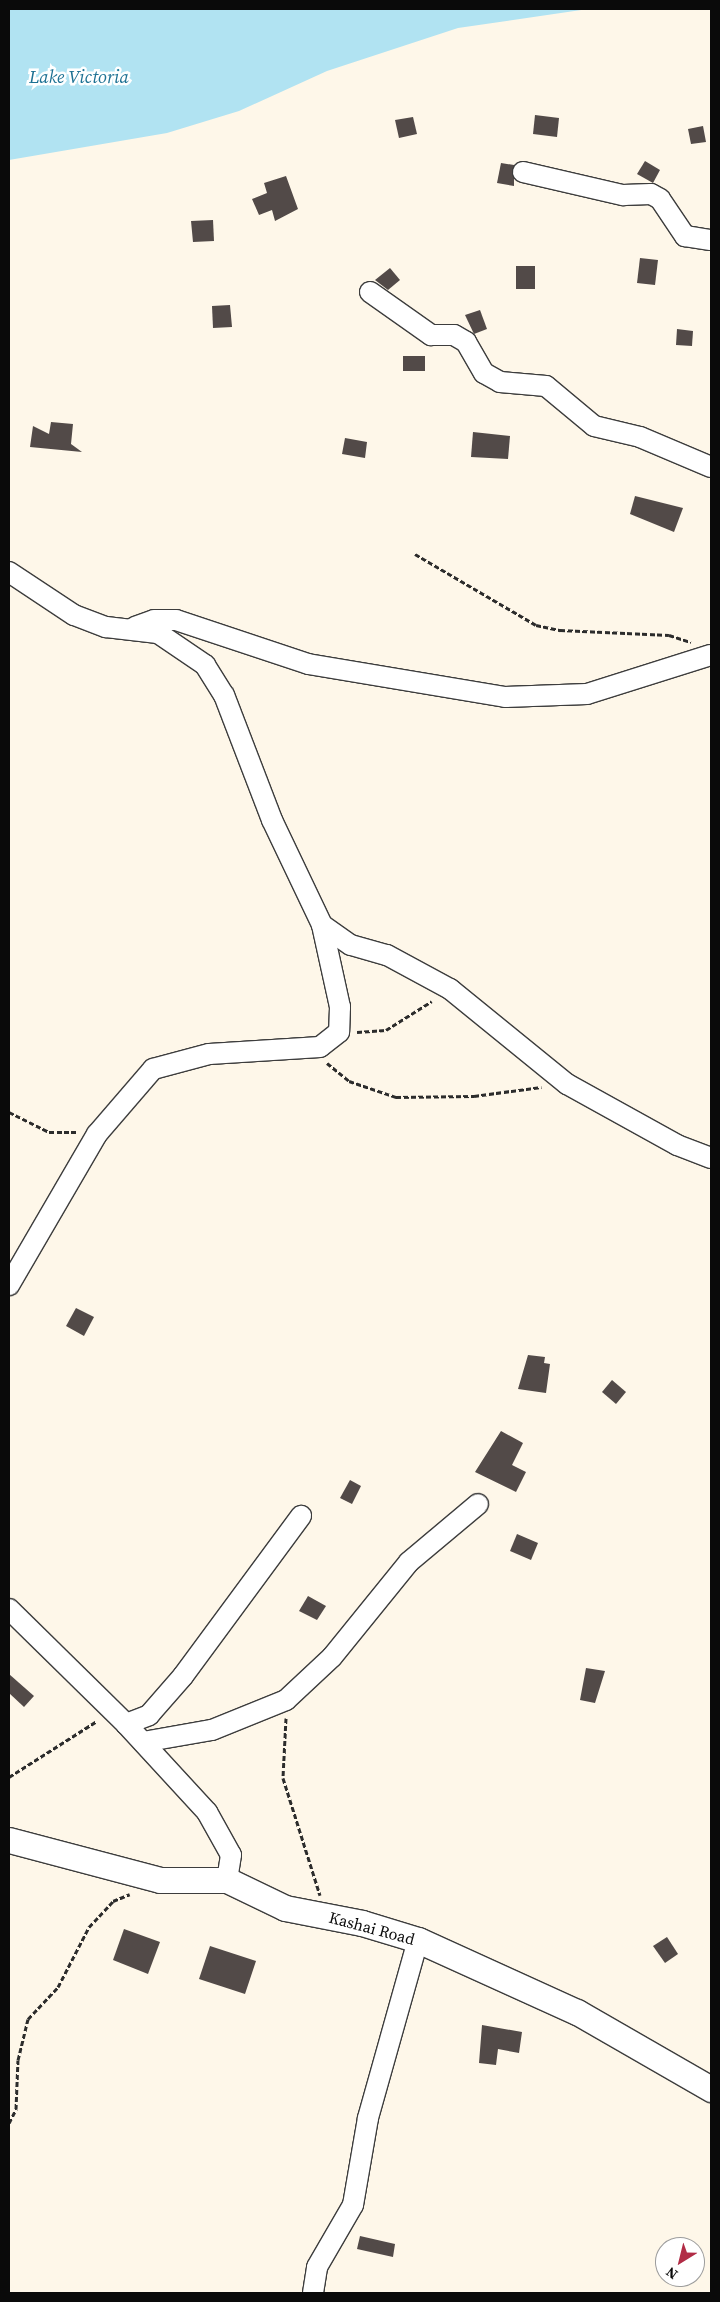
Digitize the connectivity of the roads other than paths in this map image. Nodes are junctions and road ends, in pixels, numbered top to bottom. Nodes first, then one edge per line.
1 (523, 172) dead end
2 (711, 240) edge
3 (370, 292) dead end
4 (711, 467) edge
5 (9, 572) edge
6 (134, 628) junction
7 (711, 656) edge
8 (322, 925) junction
9 (711, 1158) edge
10 (9, 1285) edge
11 (478, 1504) dead end
12 (300, 1516) dead end
13 (9, 1609) edge
14 (119, 1718) junction
15 (143, 1742) junction
16 (9, 1840) edge
17 (227, 1880) junction
18 (418, 1940) junction
19 (710, 2086) edge
20 (313, 2293) edge

1 - 2 street
3 - 4 street
5 - 6 street
6 - 7 street
6 - 8 street
8 - 9 street
8 - 10 street
11 - 15 street
12 - 14 street
13 - 14 street
14 - 15 street
15 - 17 street
16 - 17 street, Kashai Road
17 - 18 street, Kashai Road
18 - 19 street, Kashai Road
18 - 20 street

